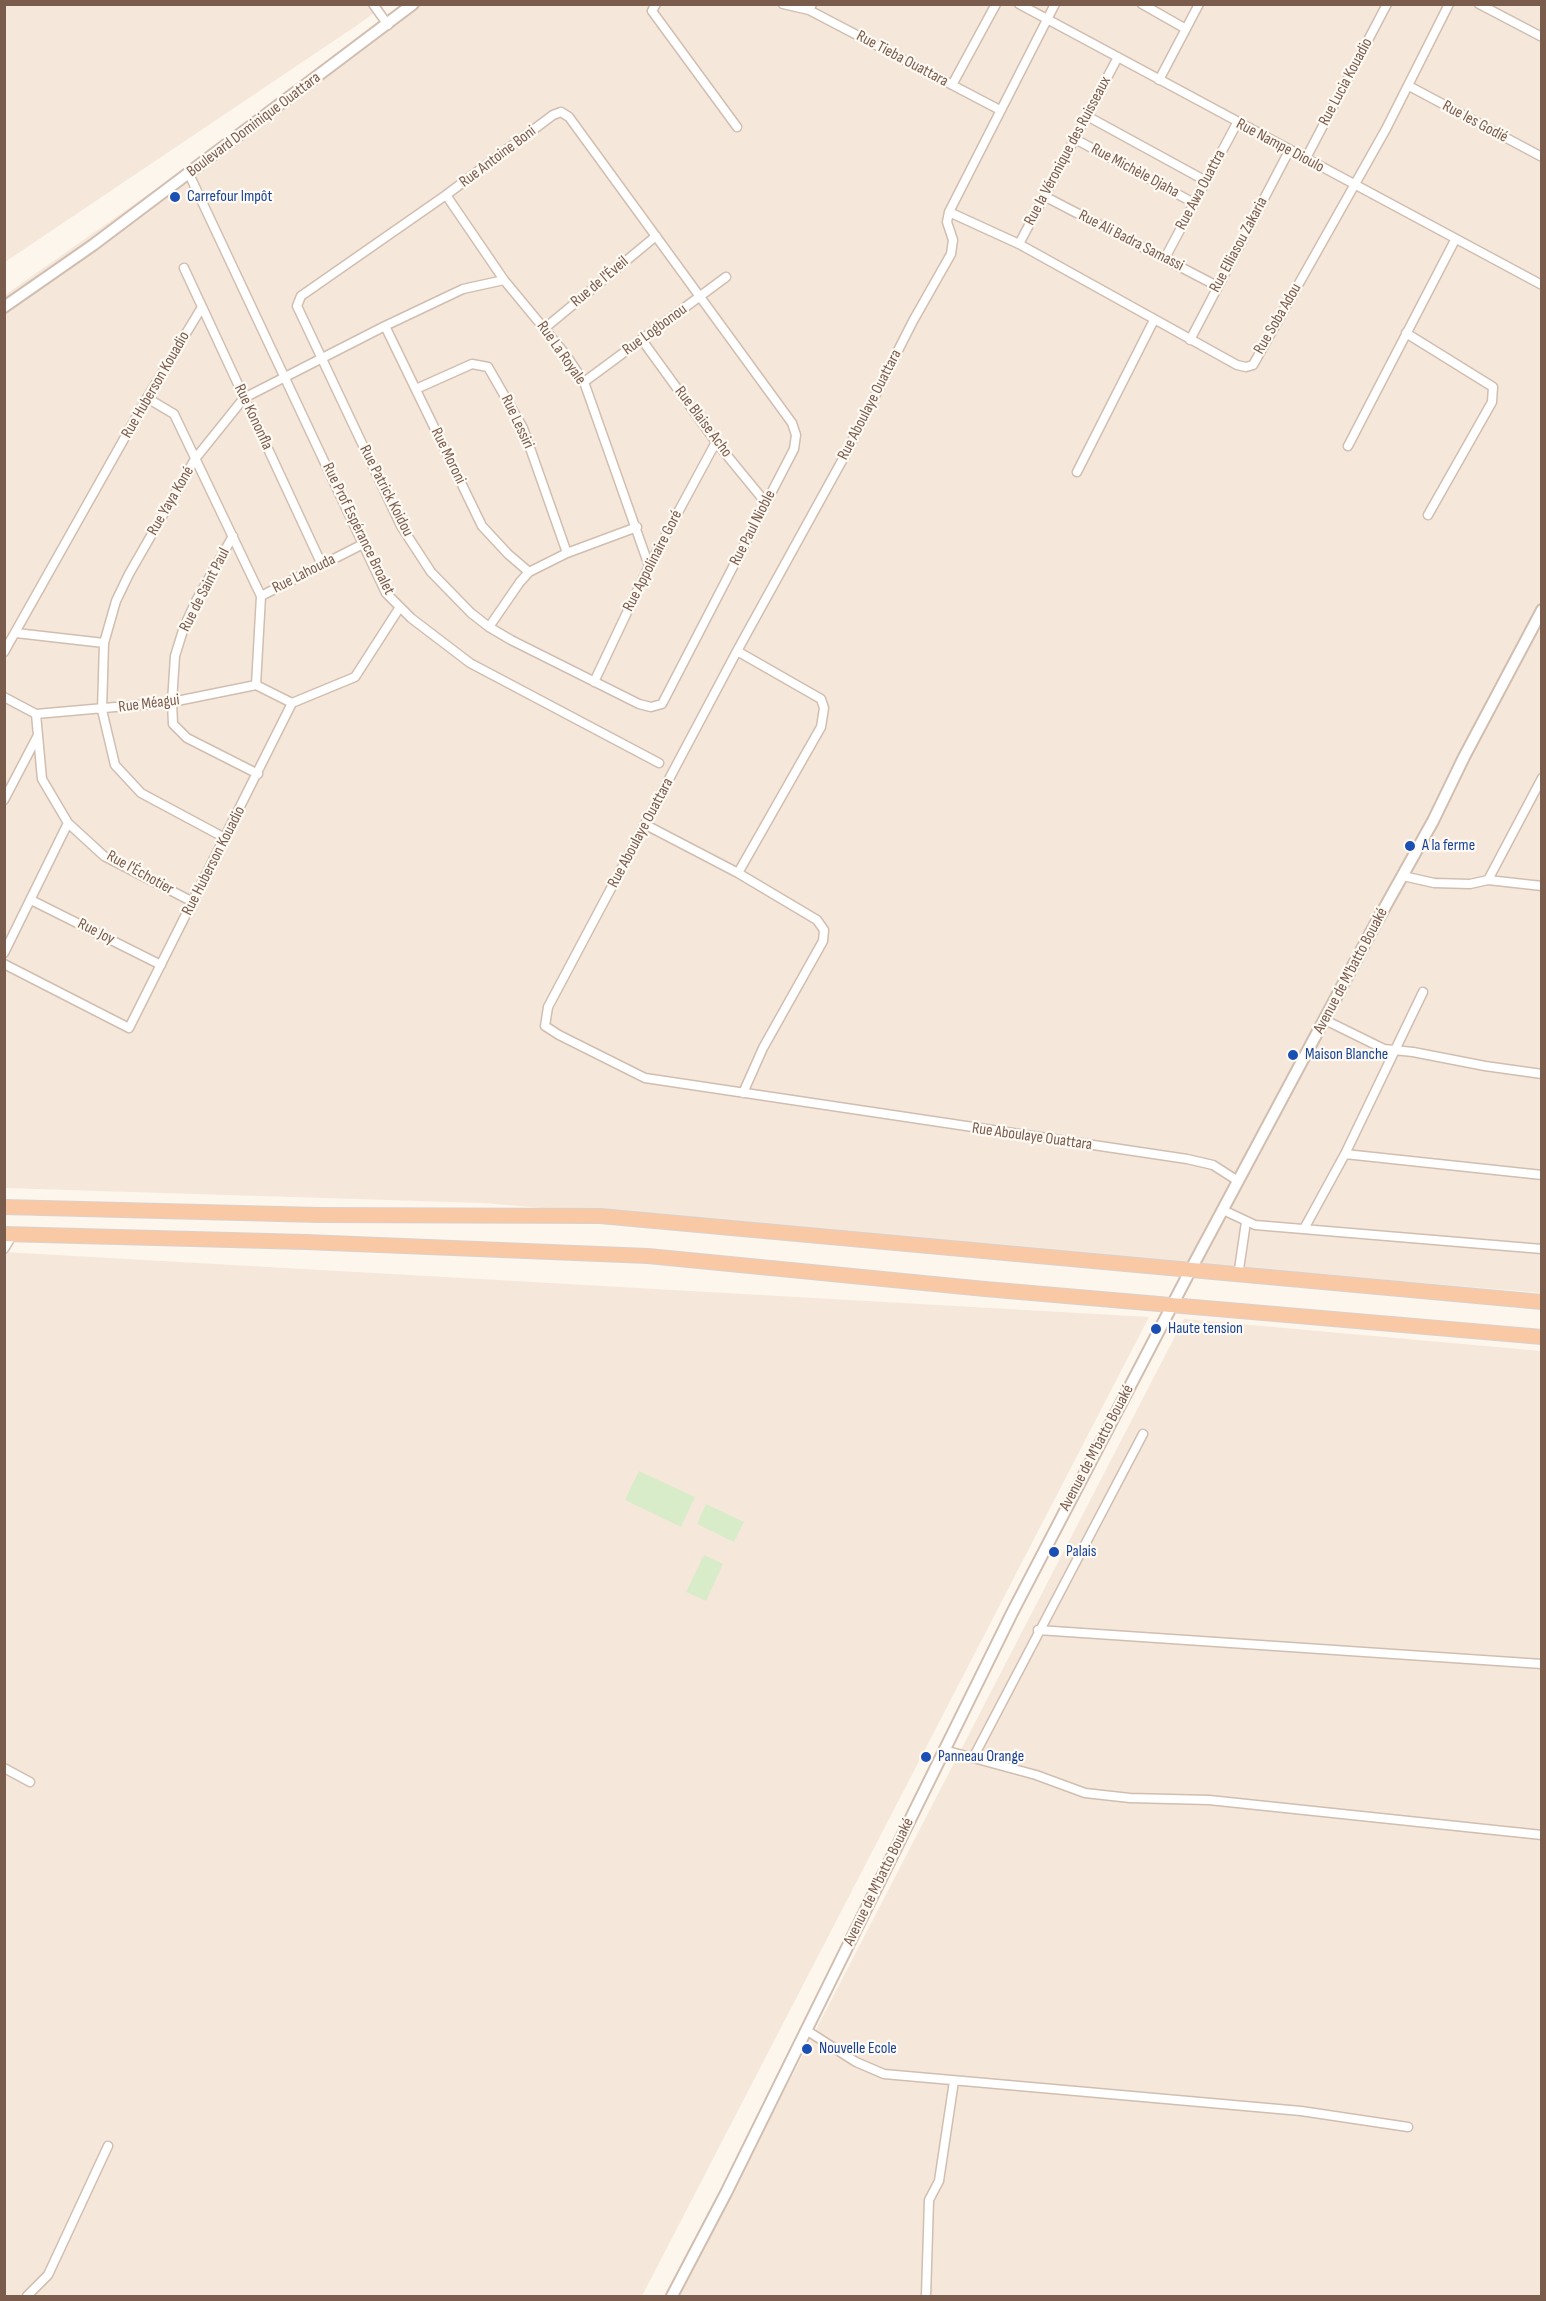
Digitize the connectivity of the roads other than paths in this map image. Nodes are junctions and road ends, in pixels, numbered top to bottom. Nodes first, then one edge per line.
1 (373, 4) edge
2 (413, 4) edge
3 (656, 4) edge
4 (783, 4) edge
5 (996, 4) edge
6 (1019, 4) edge
7 (1055, 4) edge
8 (1142, 4) edge
9 (1199, 4) edge
10 (1387, 4) edge
11 (1449, 4) edge
12 (1479, 4) edge
13 (810, 7) edge
14 (1047, 19) junction
15 (388, 25) junction
16 (1186, 29) junction
17 (1542, 37) edge
18 (1118, 57) junction
19 (1159, 80) junction
20 (952, 85) junction
21 (1409, 86) junction
22 (1000, 110) junction
23 (1087, 116) junction
24 (1237, 123) junction
25 (737, 127) dead end
26 (1075, 139) junction
27 (1289, 151) junction
28 (1542, 157) edge
29 (1305, 160) junction
30 (189, 174) junction
31 (1206, 181) junction
32 (1354, 186) junction
33 (446, 195) junction
34 (1044, 196) junction
35 (1194, 204) junction
36 (949, 212) junction
37 (656, 236) junction
38 (1455, 240) junction
39 (1019, 244) junction
40 (1165, 258) junction
41 (184, 268) dead end
42 (726, 277) dead end
43 (504, 280) junction
44 (1542, 285) edge
45 (1217, 286) junction
46 (700, 297) junction
47 (4, 307) edge
48 (202, 307) junction
49 (1154, 320) junction
50 (385, 326) junction
51 (545, 328) junction
52 (1406, 333) junction
53 (642, 340) junction
54 (1190, 340) junction
55 (322, 358) junction
56 (284, 376) junction
57 (584, 382) junction
58 (416, 389) junction
59 (147, 398) junction
60 (244, 398) junction
61 (716, 442) junction
62 (1348, 446) dead end
63 (195, 459) junction
64 (1077, 472) dead end
65 (766, 503) junction
66 (1428, 515) dead end
67 (636, 527) junction
68 (233, 536) junction
69 (363, 544) junction
70 (567, 553) junction
71 (322, 565) junction
72 (649, 566) junction
73 (529, 572) junction
74 (261, 596) junction
75 (400, 607) junction
76 (1542, 610) edge
77 (489, 627) junction
78 (16, 633) junction
79 (104, 643) junction
80 (737, 651) junction
81 (4, 652) edge
82 (594, 682) junction
83 (256, 685) junction
84 (4, 697) edge
85 (172, 702) junction
86 (292, 703) junction
87 (102, 710) junction
88 (36, 714) junction
89 (38, 735) junction
90 (659, 763) dead end
91 (258, 774) junction
92 (1542, 778) edge
93 (4, 800) edge
94 (68, 824) junction
95 (646, 825) junction
96 (225, 838) junction
97 (738, 873) junction
98 (1403, 876) junction
99 (1488, 880) junction
100 (1542, 886) edge
101 (31, 900) junction
102 (193, 902) junction
103 (4, 953) edge
104 (4, 964) edge
105 (161, 965) junction
106 (1423, 992) dead end
107 (1325, 1020) junction
108 (1395, 1050) junction
109 (1542, 1074) edge
110 (743, 1093) junction
111 (1346, 1154) junction
112 (1542, 1175) edge
113 (1238, 1181) junction
114 (4, 1207) edge
115 (1223, 1210) junction
116 (1246, 1222) junction
117 (1305, 1227) junction
118 (9, 1234) edge
119 (4, 1249) edge
120 (1542, 1249) edge
121 (1190, 1271) junction
122 (1238, 1276) junction
123 (1542, 1302) edge
124 (1172, 1306) junction
125 (1542, 1337) edge
126 (1143, 1434) dead end
127 (1038, 1630) junction
128 (1542, 1664) edge
129 (944, 1750) junction
130 (972, 1758) junction
131 (4, 1768) edge
132 (30, 1782) dead end
133 (1542, 1835) edge
134 (806, 2030) junction
135 (954, 2081) junction
136 (1408, 2127) dead end
137 (108, 2146) dead end
138 (27, 2296) edge
139 (672, 2296) edge
140 (926, 2296) edge

1 - 15 street
2 - 15 street, Boulevard Dominique Ouattara
3 - 25 street
4 - 13 street, Rue Tieba Ouattara
5 - 20 street
6 - 14 street, Rue Nampe Dioulo
7 - 14 street
8 - 16 street
9 - 16 street
10 - 29 street, Rue Lucia Kouadio
11 - 21 street, Rue Soba Adou
12 - 17 street
13 - 20 street, Rue Tieba Ouattara
14 - 18 street, Rue Nampe Dioulo
14 - 22 street
15 - 30 street, Boulevard Dominique Ouattara
16 - 19 street
18 - 19 street, Rue Nampe Dioulo
18 - 23 street, Rue la Véronique des Ruisseaux
19 - 24 street, Rue Nampe Dioulo
20 - 22 street, Rue Tieba Ouattara
21 - 28 street, Rue les Godié
21 - 32 street, Rue Soba Adou
22 - 36 street
23 - 26 street, Rue la Véronique des Ruisseaux
23 - 31 street
24 - 27 street, Rue Nampe Dioulo
24 - 31 street, Rue Awa Ouattra
26 - 34 street, Rue la Véronique des Ruisseaux
26 - 35 street, Rue Michèle Djaha
27 - 29 street, Rue Nampe Dioulo
27 - 45 street, Rue Elliasou Zakaria
29 - 32 street, Rue Nampe Dioulo
30 - 47 street, Boulevard Dominique Ouattara
30 - 56 street, Rue Prof Espérance Broalet
31 - 35 street, Rue Awa Ouattra
32 - 38 street, Rue Nampe Dioulo
32 - 54 street, Rue Soba Adou
33 - 37 street, Rue Antoine Boni
33 - 43 street, Rue La Royale
33 - 55 street, Rue Antoine Boni
34 - 39 street, Rue la Véronique des Ruisseaux
34 - 40 street, Rue Ali Badra Samassi
35 - 40 street, Rue Awa Ouattra
36 - 39 street, Rue Soba Adou
36 - 80 street, Rue Aboulaye Ouattara
37 - 46 street, Rue Antoine Boni
37 - 51 street, Rue de l'Éveil
38 - 44 street, Rue Nampe Dioulo
38 - 52 street
39 - 49 street, Rue Soba Adou
40 - 45 street, Rue Ali Badra Samassi
41 - 48 street, Rue Kononfla
42 - 46 street, Rue Logbonou
43 - 50 street, Rue Yaya Koné
43 - 51 street, Rue La Royale
45 - 54 street, Rue Elliasou Zakaria
46 - 53 street, Rue Logbonou
46 - 65 street, Rue Paul Nioble
48 - 59 street, Rue Huberson Kouadio
48 - 60 street, Rue Kononfla
49 - 54 street, Rue Soba Adou
49 - 64 street
50 - 55 street, Rue Yaya Koné
50 - 58 street, Rue Moroni
51 - 57 street, Rue La Royale
52 - 62 street
52 - 66 street
53 - 57 street, Rue Logbonou
53 - 61 street, Rue Blaise Acho
55 - 56 street, Rue Yaya Koné
55 - 77 street, Rue Patrick Koidou
56 - 60 street, Rue Yaya Koné
56 - 69 street, Rue Prof Espérance Broalet
57 - 67 street, Rue La Royale
58 - 70 street, Rue Lessiri
58 - 73 street, Rue Moroni
59 - 63 street
59 - 78 street, Rue Huberson Kouadio
60 - 63 street, Rue Yaya Koné
60 - 71 street, Rue Kononfla
61 - 65 street, Rue Blaise Acho
61 - 72 street, Rue Appolinaire Goré
63 - 68 street
63 - 79 street, Rue Yaya Koné
65 - 82 street, Rue Paul Nioble
67 - 70 street
67 - 72 street, Rue La Royale
68 - 74 street
68 - 85 street, Rue de Saint Paul
69 - 71 street, Rue Lahouda
69 - 75 street, Rue Prof Espérance Broalet
70 - 73 street
71 - 74 street, Rue Lahouda
72 - 82 street, Rue Appolinaire Goré
73 - 77 street
74 - 83 street, Rue Lahouda
75 - 86 street
75 - 90 street, Rue Prof Espérance Broalet
76 - 98 street, Avenue de M'batto Bouaké
77 - 82 street, Rue Patrick Koidou
78 - 79 street
78 - 81 street, Rue Huberson Kouadio
79 - 87 street, Rue Yaya Koné
80 - 95 street, Rue Aboulaye Ouattara
80 - 97 street
83 - 85 street, Rue Méagui
83 - 86 street
84 - 88 street
85 - 87 street, Rue Méagui
85 - 91 street, Rue de Saint Paul
86 - 91 street, Rue Huberson Kouadio
87 - 88 street, Rue Méagui
87 - 96 street, Rue Yaya Koné
88 - 89 street, Rue l'Échotier
89 - 93 street
89 - 94 street, Rue l'Échotier
91 - 96 street, Rue Huberson Kouadio
92 - 99 street
94 - 101 street
94 - 102 street, Rue l'Échotier
95 - 97 street
95 - 110 street, Rue Aboulaye Ouattara
96 - 102 street, Rue Huberson Kouadio
97 - 110 street
98 - 99 street
98 - 107 street, Avenue de M'batto Bouaké
99 - 100 street
101 - 103 street
101 - 105 street, Rue Joy
102 - 105 street, Rue Huberson Kouadio
104 - 105 street, Rue Huberson Kouadio
106 - 108 street
107 - 108 street
107 - 113 street, Avenue de M'batto Bouaké
108 - 109 street
108 - 111 street
110 - 113 street, Rue Aboulaye Ouattara
111 - 112 street
111 - 117 street
113 - 115 street, Avenue de M'batto Bouaké
114 - 121 highway
115 - 116 street
115 - 121 street, Avenue de M'batto Bouaké
116 - 117 street
116 - 122 street
117 - 120 street
118 - 119 street
118 - 124 highway
121 - 122 highway
121 - 124 street, Avenue de M'batto Bouaké
122 - 123 highway
124 - 125 highway
124 - 129 street, Avenue de M'batto Bouaké
126 - 127 street
127 - 128 street
127 - 130 street
129 - 130 street
129 - 134 street, Avenue de M'batto Bouaké
130 - 133 street
131 - 132 street
134 - 135 street
134 - 139 street, Avenue de M'batto Bouaké
135 - 136 street
135 - 140 street
137 - 138 street

